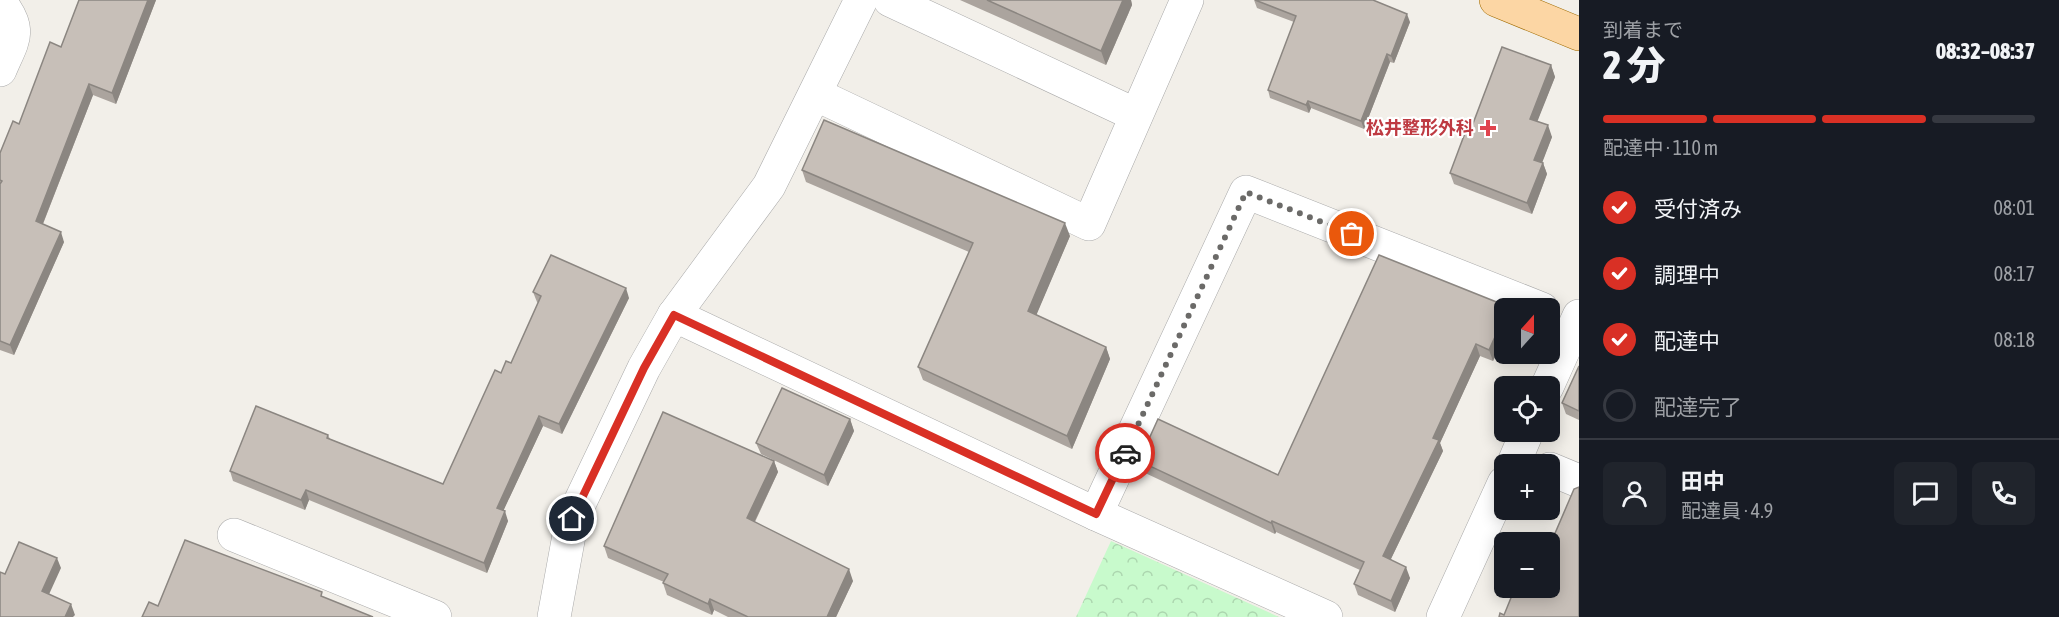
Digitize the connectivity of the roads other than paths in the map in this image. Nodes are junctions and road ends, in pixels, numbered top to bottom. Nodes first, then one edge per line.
1 (861, 0) edge
2 (890, 0) edge
3 (1187, 0) edge
4 (1496, 0) edge
5 (0, 2) edge
6 (1579, 34) edge
7 (0, 70) edge
8 (815, 94) junction
9 (1136, 115) junction
10 (1514, 298) edge
11 (674, 315) junction
12 (1568, 317) edge
13 (1550, 376) edge
14 (1560, 473) edge
15 (1579, 481) edge
16 (1494, 513) edge
17 (1096, 514) junction
18 (234, 535) dead end
19 (559, 615) edge
20 (435, 617) edge
21 (1326, 617) edge
22 (1443, 617) edge

1 - 8 street
2 - 9 street
3 - 9 street
4 - 6 main road
5 - 7 street
8 - 9 street
8 - 11 street
10 - 17 street
11 - 17 street
11 - 19 street
12 - 13 street
14 - 15 street
16 - 22 street
17 - 21 street
18 - 20 street

